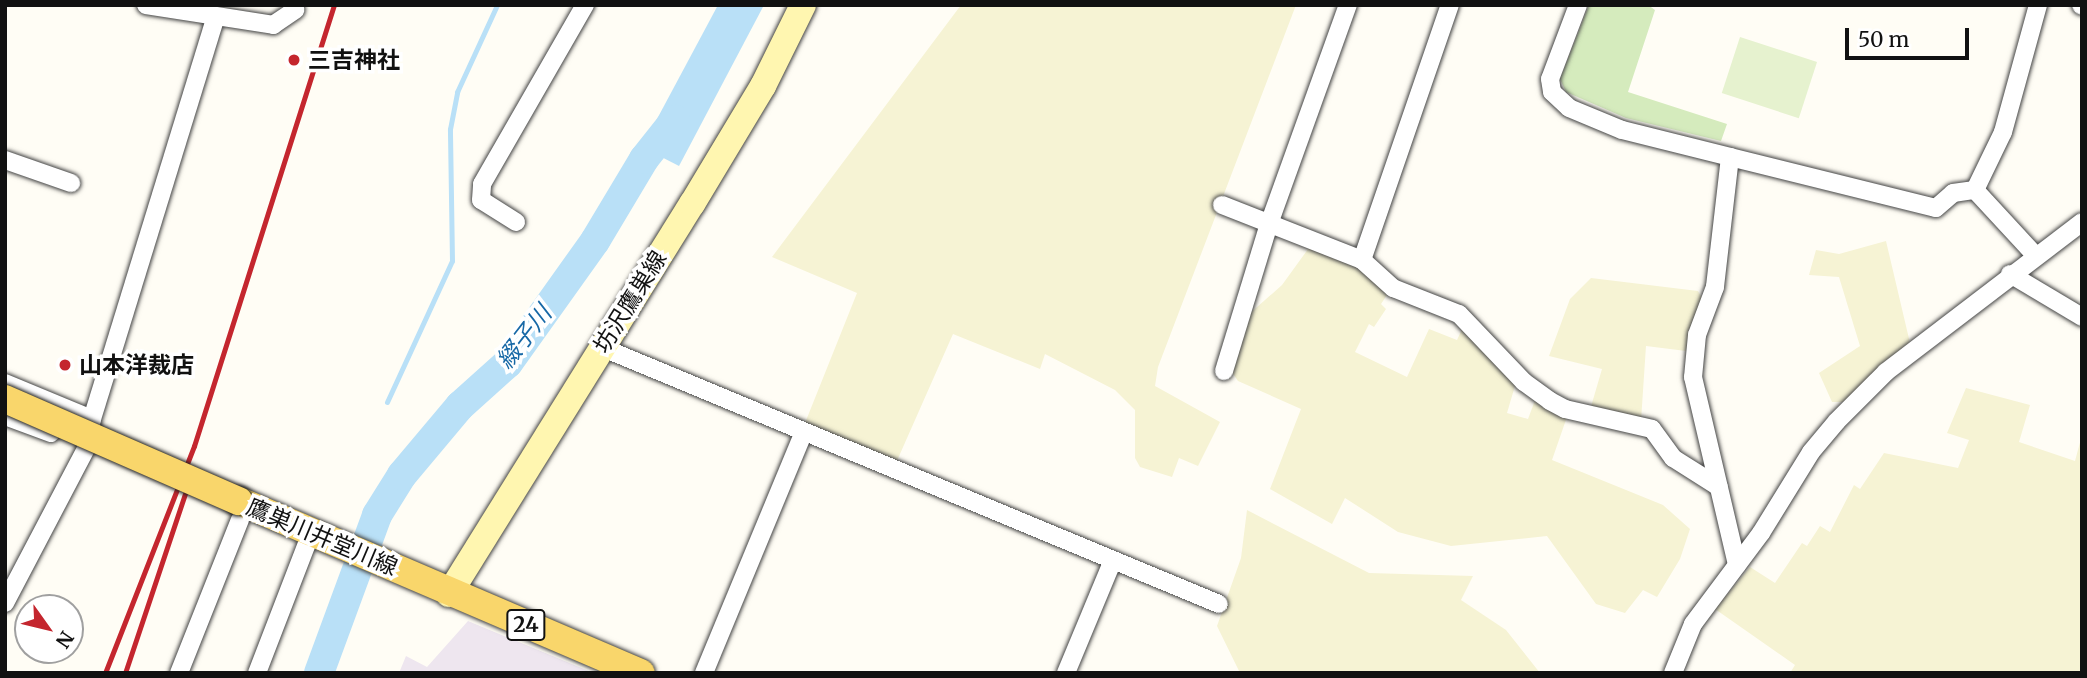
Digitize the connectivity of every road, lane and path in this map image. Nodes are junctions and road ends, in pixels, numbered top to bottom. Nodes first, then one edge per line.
1 (146, 5) edge
2 (585, 5) edge
3 (803, 5) edge
4 (1348, 5) edge
5 (1450, 5) edge
6 (1578, 5) edge
7 (2038, 5) edge
8 (295, 10) dead end
9 (216, 17) junction
10 (1730, 157) junction
11 (5, 160) edge
12 (71, 183) dead end
13 (1975, 190) junction
14 (1222, 205) dead end
15 (516, 222) dead end
16 (2082, 222) edge
17 (1269, 223) junction
18 (2035, 256) junction
19 (1362, 260) junction
20 (2010, 274) junction
21 (2082, 317) edge
22 (601, 347) junction
23 (1224, 371) dead end
24 (5, 383) edge
25 (5, 399) edge
26 (5, 416) edge
27 (92, 419) junction
28 (803, 434) junction
29 (87, 447) junction
30 (1719, 488) junction
31 (240, 511) junction
32 (317, 536) junction
33 (1113, 560) junction
34 (1737, 565) junction
35 (449, 594) junction
36 (5, 603) edge
37 (1219, 604) dead end
38 (179, 673) edge
39 (257, 673) edge
40 (640, 673) edge
41 (704, 673) edge
42 (1066, 673) edge
43 (1673, 673) edge

1 - 9 street
2 - 15 street
3 - 22 main road, 坊沢鷹巣線
4 - 17 street
5 - 19 street
6 - 10 street
7 - 13 street
8 - 9 street
9 - 27 street
10 - 13 street
10 - 30 street
11 - 12 street
13 - 18 street
14 - 17 street
16 - 18 street
17 - 19 street
17 - 23 street
18 - 20 street
19 - 30 street
20 - 21 street
20 - 34 street
22 - 28 street
22 - 35 main road, 坊沢鷹巣線
24 - 27 street
25 - 31 main road, 鷹巣川井堂川線 / 24, bridge
26 - 29 street
27 - 29 street
28 - 33 street
28 - 41 street
29 - 36 street
30 - 34 street
31 - 32 main road, 鷹巣川井堂川線 / 24
31 - 38 street
32 - 35 main road, 鷹巣川井堂川線 / 24
32 - 39 street
33 - 37 street
33 - 42 street
34 - 43 street
35 - 40 main road, 鷹巣川井堂川線 / 24

